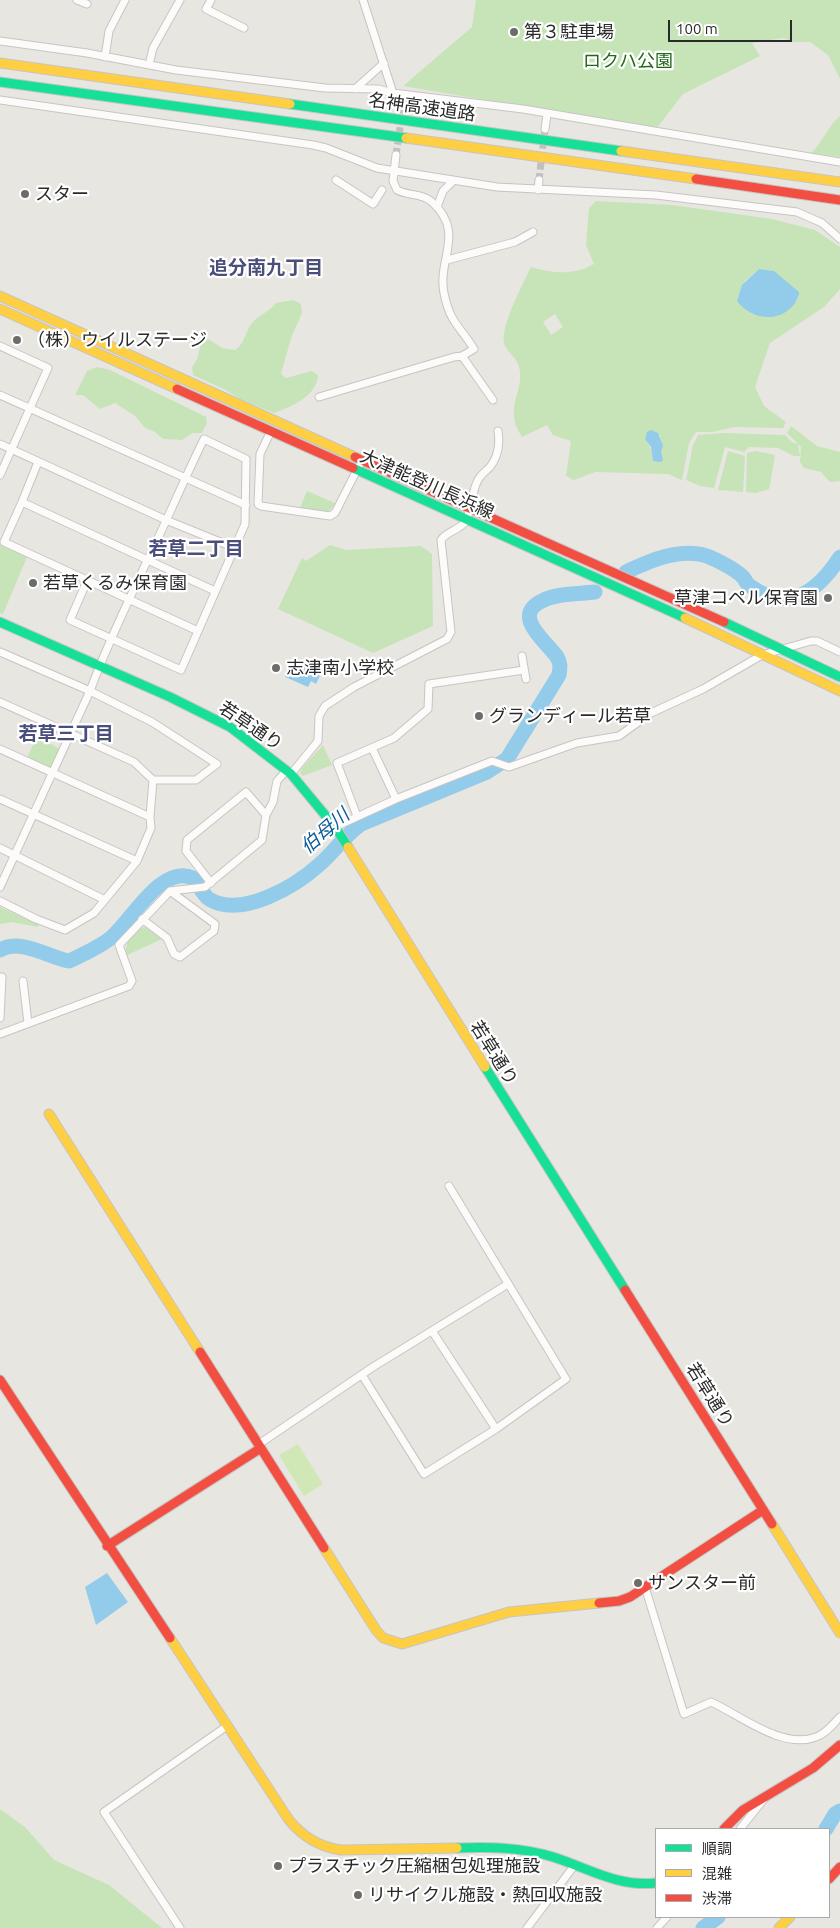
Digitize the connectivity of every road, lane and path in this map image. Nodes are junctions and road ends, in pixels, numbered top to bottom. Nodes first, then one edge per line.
1 (78, 0) edge
2 (125, 0) edge
3 (180, 0) edge
4 (211, 0) edge
5 (363, 0) edge
6 (87, 4) dead end
7 (244, 28) dead end
8 (0, 41) edge
9 (105, 57) junction
10 (384, 62) junction
11 (0, 63) edge
12 (149, 65) junction
13 (0, 82) edge
14 (355, 89) junction
15 (393, 92) junction
16 (0, 100) edge
17 (547, 114) junction
18 (546, 129) tunnel mouth
19 (396, 155) tunnel mouth
20 (840, 162) edge
21 (394, 171) junction
22 (336, 180) dead end
23 (539, 180) tunnel mouth
24 (452, 181) junction
25 (840, 182) edge
26 (382, 190) dead end
27 (538, 190) junction
28 (840, 200) edge
29 (437, 207) junction
30 (533, 232) dead end
31 (840, 239) edge
32 (447, 260) junction
33 (0, 296) edge
34 (0, 309) edge
35 (0, 346) edge
36 (462, 356) junction
37 (0, 395) edge
38 (318, 397) dead end
39 (493, 400) dead end
40 (31, 409) junction
41 (271, 431) junction
42 (498, 431) dead end
43 (0, 444) edge
44 (12, 449) junction
45 (361, 461) junction
46 (38, 462) junction
47 (357, 470) junction
48 (0, 475) edge
49 (184, 479) junction
50 (22, 502) junction
51 (246, 505) junction
52 (468, 507) junction
53 (467, 519) junction
54 (166, 520) junction
55 (235, 548) junction
56 (148, 560) junction
57 (87, 582) junction
58 (215, 591) junction
59 (128, 599) junction
60 (0, 622) edge
61 (198, 632) junction
62 (112, 639) junction
63 (787, 650) junction
64 (0, 652) edge
65 (840, 652) edge
66 (762, 655) junction
67 (522, 656) dead end
68 (98, 667) junction
69 (524, 670) junction
70 (840, 677) edge
71 (526, 679) dead end
72 (90, 691) junction
73 (840, 691) edge
74 (0, 702) edge
75 (70, 733) junction
76 (372, 748) junction
77 (0, 749) edge
78 (52, 772) junction
79 (289, 772) junction
80 (153, 780) junction
81 (396, 798) junction
82 (0, 799) edge
83 (33, 814) junction
84 (266, 815) junction
85 (358, 816) junction
86 (150, 817) junction
87 (338, 831) junction
88 (0, 848) edge
89 (15, 855) junction
90 (137, 861) junction
91 (208, 885) junction
92 (0, 887) edge
93 (170, 891) junction
94 (105, 900) junction
95 (0, 901) edge
96 (142, 919) junction
97 (0, 977) edge
98 (23, 981) dead end
99 (0, 1018) edge
100 (28, 1023) junction
101 (0, 1034) edge
102 (49, 1114) dead end
103 (449, 1186) dead end
104 (508, 1284) junction
105 (432, 1331) junction
106 (362, 1375) junction
107 (0, 1380) edge
108 (496, 1429) junction
109 (260, 1446) junction
110 (763, 1510) junction
111 (107, 1546) junction
112 (644, 1587) junction
113 (840, 1633) edge
114 (840, 1717) edge
115 (227, 1726) junction
116 (840, 1745) edge
117 (769, 1792) junction
118 (725, 1828) edge
119 (741, 1828) edge
120 (574, 1866) junction
121 (840, 1867) edge
122 (830, 1878) edge
123 (655, 1883) edge
124 (665, 1918) edge
125 (789, 1918) edge
126 (180, 1928) edge
127 (527, 1928) edge
128 (657, 1928) edge
129 (779, 1928) edge

1 - 6 street
2 - 9 street
3 - 12 street
4 - 7 street
5 - 10 street
8 - 9 street
9 - 12 street
10 - 14 street
10 - 15 street
11 - 25 main road, 名神高速道路
12 - 14 street
13 - 28 main road, 名神高速道路
14 - 15 street
15 - 17 street
16 - 21 street
17 - 18 street
17 - 20 street
19 - 21 street
21 - 24 street
21 - 29 street
22 - 26 street
23 - 27 street
24 - 27 street
24 - 29 street
27 - 31 street
29 - 32 street
30 - 32 street
32 - 36 street
33 - 45 main road, 大津能登川長浜線
34 - 41 main road, 大津能登川長浜線
35 - 40 street
36 - 38 street
36 - 39 street
37 - 40 street
40 - 44 street
40 - 49 street
41 - 47 main road, 大津能登川長浜線
41 - 47 street
42 - 52 street
43 - 44 street
44 - 46 street
44 - 48 street
45 - 47 street
45 - 52 main road, 大津能登川長浜線
46 - 50 street
46 - 54 street
47 - 53 main road, 大津能登川長浜線
49 - 51 street
49 - 51 street
49 - 54 street
50 - 56 street
50 - 57 street
51 - 55 street
52 - 53 street
52 - 63 main road, 大津能登川長浜線
53 - 66 main road, 大津能登川長浜線
53 - 79 street
54 - 55 street
54 - 56 street
55 - 58 street
56 - 58 street
56 - 59 street
57 - 59 street
57 - 62 street
58 - 61 street
59 - 61 street
59 - 62 street
60 - 68 main road, 若草通り
61 - 62 street
62 - 68 street
63 - 65 street
63 - 66 street
63 - 70 main road, 大津能登川長浜線
64 - 72 street
66 - 73 main road, 大津能登川長浜線
66 - 81 street
67 - 69 street
68 - 72 street
68 - 79 main road, 若草通り
69 - 71 street
69 - 76 street
72 - 75 street
72 - 80 street
74 - 75 street
75 - 78 street
75 - 80 street
76 - 81 street
76 - 85 street
77 - 78 street
78 - 83 street
78 - 86 street
79 - 84 street
79 - 87 main road, 若草通り
80 - 86 street
81 - 85 street
82 - 83 street
83 - 89 street
83 - 90 street
84 - 91 street
84 - 91 street
85 - 87 street
86 - 90 street
87 - 110 main road, 若草通り
88 - 89 street
89 - 92 street
89 - 94 street
90 - 94 street
91 - 93 street
93 - 96 street
93 - 96 street
94 - 95 street
96 - 100 street
97 - 99 street
98 - 100 street
100 - 101 street
102 - 109 main road
103 - 104 street
104 - 105 street
104 - 108 street
105 - 106 street
105 - 108 street
106 - 108 street
106 - 109 street
107 - 111 main road
109 - 111 main road
109 - 112 main road
110 - 112 main road
110 - 113 main road, 若草通り
111 - 115 main road
112 - 114 street
115 - 120 main road
115 - 126 street
116 - 117 main road
117 - 118 main road
117 - 119 street
120 - 123 main road
120 - 127 street
121 - 122 main road
124 - 128 street
125 - 129 main road

